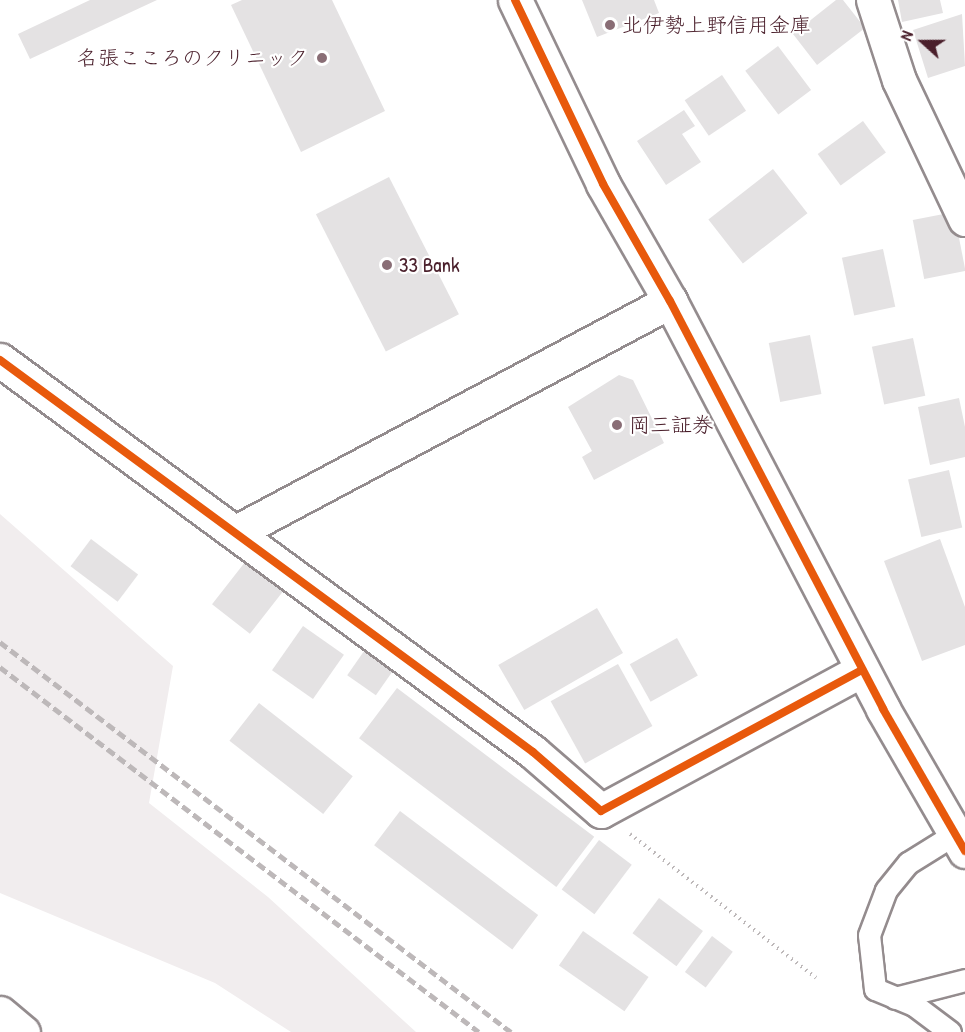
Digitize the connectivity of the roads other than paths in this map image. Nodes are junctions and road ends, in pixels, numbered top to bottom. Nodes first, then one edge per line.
1 (515, 0) edge
2 (873, 0) edge
3 (965, 219) edge
4 (670, 301) junction
5 (0, 360) edge
6 (236, 532) junction
7 (862, 670) junction
8 (959, 843) edge
9 (965, 980) edge
10 (896, 998) junction
11 (0, 1013) edge
12 (23, 1032) edge
13 (950, 1032) edge

1 - 4 street
2 - 3 street
4 - 6 street
4 - 7 street
5 - 6 street
6 - 7 street
7 - 8 street
8 - 10 lane
9 - 10 lane
10 - 13 lane
11 - 12 street

